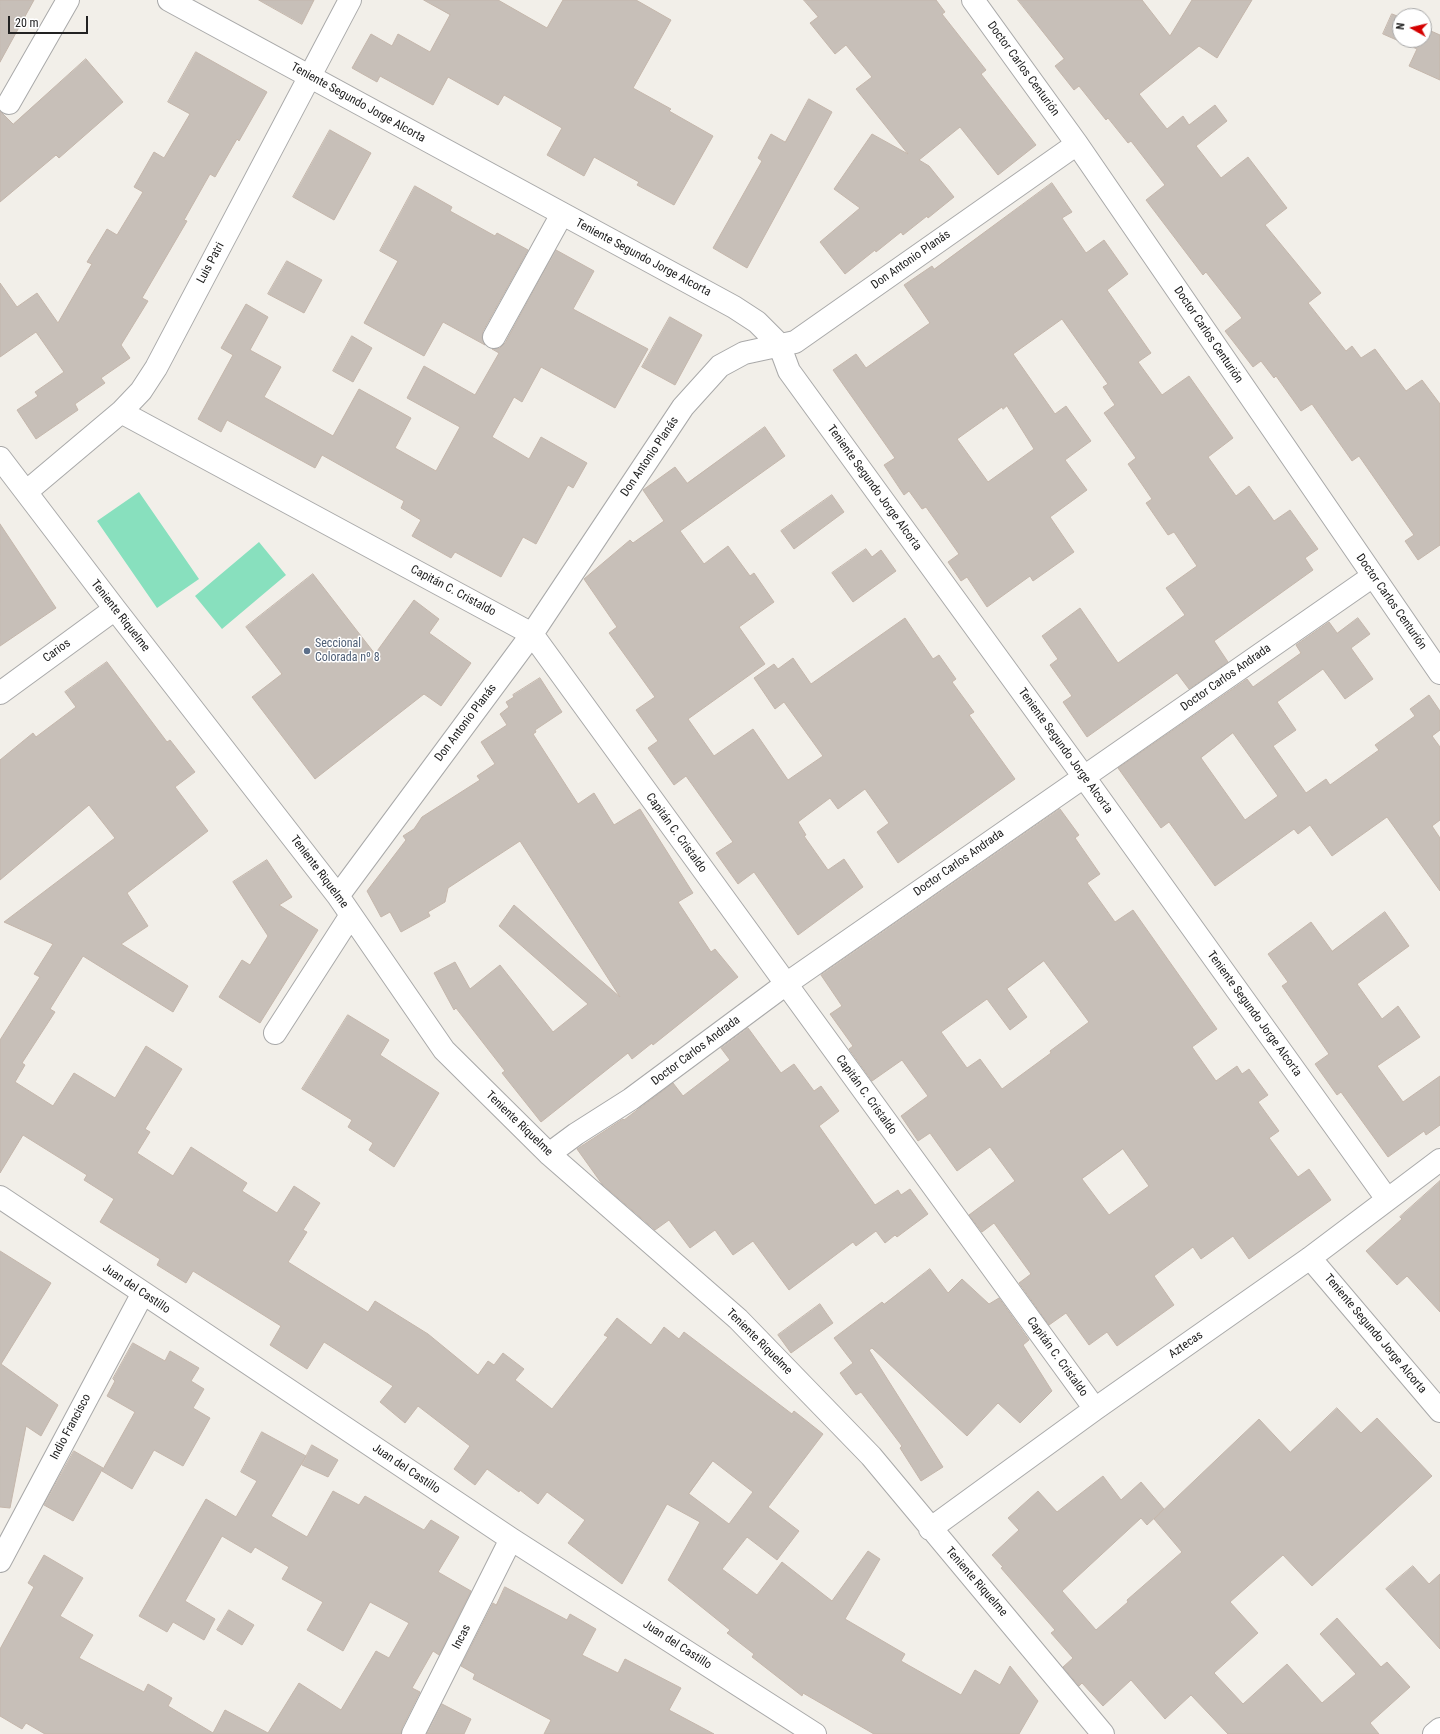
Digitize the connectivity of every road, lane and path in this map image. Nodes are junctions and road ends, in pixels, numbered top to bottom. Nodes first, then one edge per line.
1 (68, 0) edge
2 (169, 0) edge
3 (350, 0) edge
4 (972, 0) edge
5 (309, 77) junction
6 (9, 102) dead end
7 (1077, 144) junction
8 (562, 214) junction
9 (494, 337) dead end
10 (779, 344) junction
11 (121, 412) junction
12 (0, 458) edge
13 (26, 492) junction
14 (1373, 576) junction
15 (114, 609) junction
16 (532, 634) junction
17 (1440, 673) edge
18 (0, 693) edge
19 (1084, 777) junction
20 (338, 896) junction
21 (351, 915) junction
22 (786, 984) junction
23 (275, 1033) dead end
24 (549, 1154) junction
25 (1440, 1160) edge
26 (0, 1197) edge
27 (1386, 1198) junction
28 (1310, 1258) junction
29 (143, 1293) junction
30 (1095, 1410) junction
31 (1440, 1411) edge
32 (930, 1529) junction
33 (512, 1539) junction
34 (0, 1561) edge
35 (1440, 1729) edge
36 (414, 1734) edge
37 (816, 1734) edge
38 (1103, 1734) edge
39 (1434, 1734) edge

1 - 6 street
2 - 5 street, Teniente Segundo Jorge Alcorta
3 - 5 street, Luis Patri
4 - 7 street, Doctor Carlos Centurión
5 - 8 street, Teniente Segundo Jorge Alcorta
5 - 11 street, Luis Patri
7 - 10 street, Don Antonio Planás
7 - 14 street, Doctor Carlos Centurión
8 - 9 street
8 - 10 street, Teniente Segundo Jorge Alcorta
10 - 16 street, Don Antonio Planás
10 - 19 street, Teniente Segundo Jorge Alcorta
11 - 13 street, Luis Patri
11 - 16 street, Capitán C. Cristaldo
12 - 13 street, Teniente Riquelme
13 - 15 street, Teniente Riquelme
14 - 17 street, Doctor Carlos Centurión
14 - 19 street, Doctor Carlos Andrada
15 - 18 street, Carios
15 - 20 street, Teniente Riquelme
16 - 20 street, Don Antonio Planás
16 - 22 street, Capitán C. Cristaldo
19 - 22 street, Doctor Carlos Andrada
19 - 27 street, Teniente Segundo Jorge Alcorta
20 - 21 street, Teniente Riquelme
21 - 23 street
21 - 24 street, Teniente Riquelme
22 - 24 street, Doctor Carlos Andrada
22 - 30 street, Capitán C. Cristaldo
24 - 32 street, Teniente Riquelme
25 - 27 street, Aztecas
26 - 29 street, Juan del Castillo
27 - 28 street, Aztecas
28 - 30 street, Aztecas
28 - 31 street, Teniente Segundo Jorge Alcorta
29 - 33 street, Juan del Castillo
29 - 34 street, Indio Francisco
30 - 32 street, Aztecas
32 - 38 street, Teniente Riquelme
33 - 36 street, Incas
33 - 37 street, Juan del Castillo
35 - 39 street

